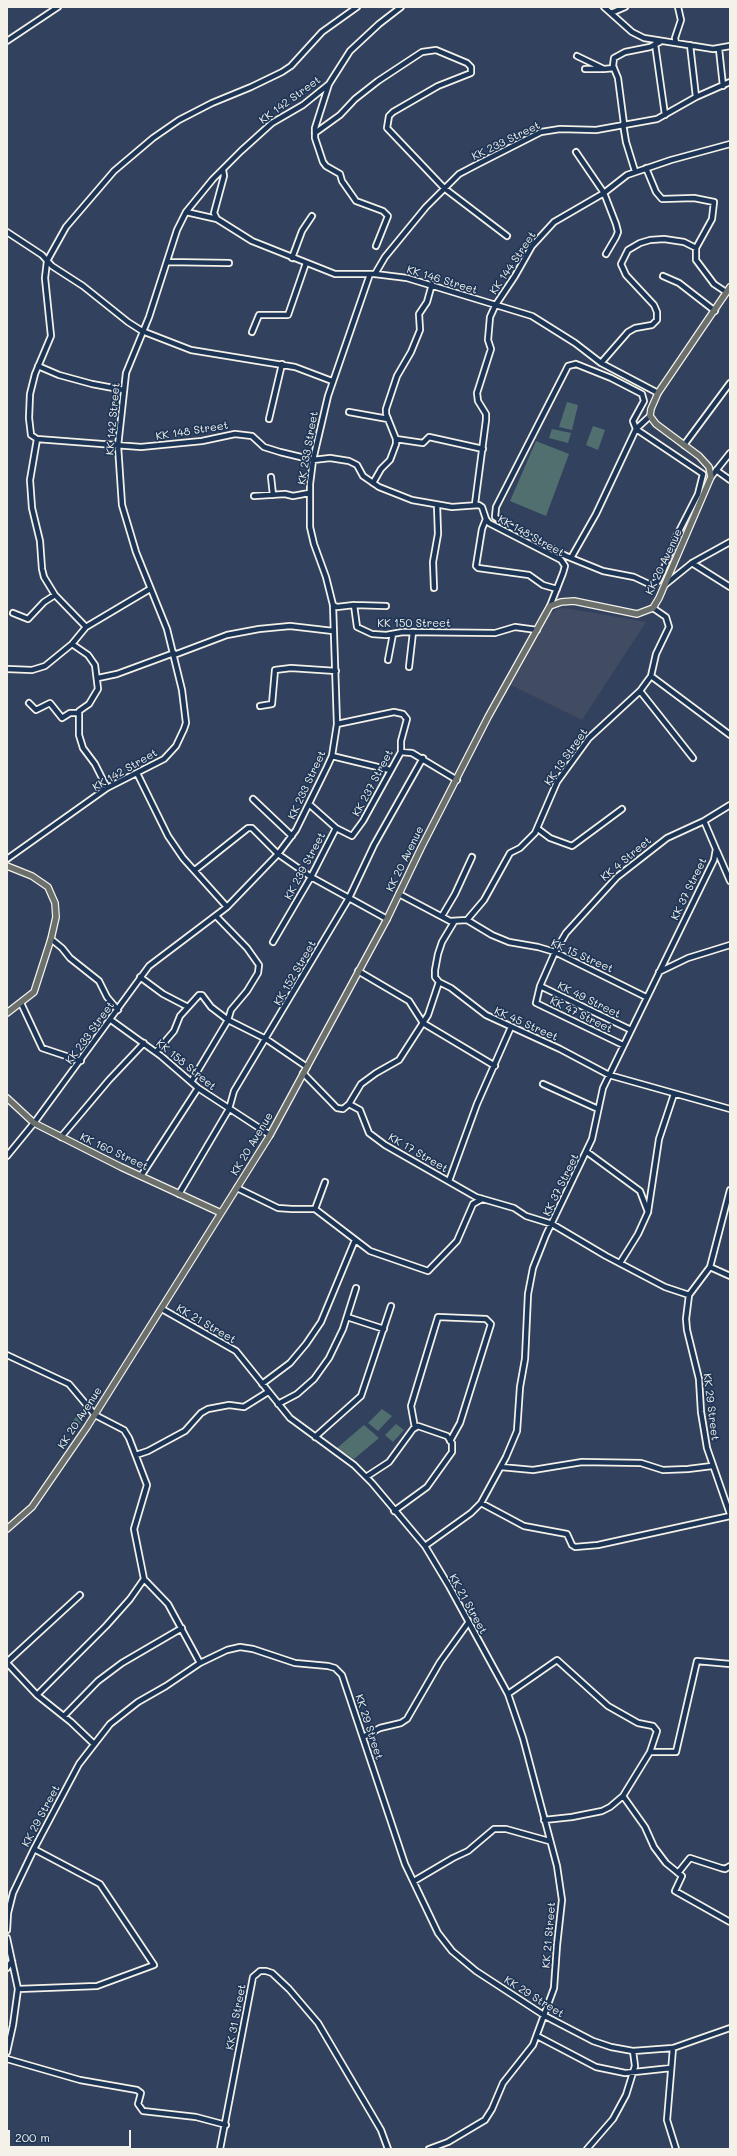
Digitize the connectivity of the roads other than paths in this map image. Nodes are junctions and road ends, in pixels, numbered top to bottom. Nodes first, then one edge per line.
1 (58, 7) edge
2 (357, 7) edge
3 (401, 7) edge
4 (604, 7) edge
5 (625, 7) edge
6 (678, 7) edge
7 (611, 12) junction
8 (7, 41) edge
9 (662, 41) junction
10 (676, 43) junction
11 (655, 44) junction
12 (690, 46) junction
13 (730, 46) edge
14 (719, 49) junction
15 (577, 56) dead end
16 (614, 68) junction
17 (585, 69) dead end
18 (604, 69) junction
19 (730, 82) edge
20 (328, 84) junction
21 (722, 86) junction
22 (696, 97) junction
23 (665, 115) junction
24 (624, 124) junction
25 (315, 133) junction
26 (730, 144) edge
27 (576, 152) dead end
28 (646, 168) junction
29 (223, 170) junction
30 (634, 171) junction
31 (444, 188) junction
32 (604, 193) junction
33 (186, 212) junction
34 (312, 216) dead end
35 (216, 219) junction
36 (7, 232) edge
37 (507, 236) dead end
38 (376, 246) dead end
39 (696, 248) junction
40 (606, 254) dead end
41 (292, 258) junction
42 (47, 262) junction
43 (167, 262) junction
44 (306, 262) junction
45 (229, 264) dead end
46 (372, 274) junction
47 (663, 276) dead end
48 (432, 284) junction
49 (728, 290) edge
50 (495, 306) junction
51 (715, 311) junction
52 (142, 331) junction
53 (252, 332) dead end
54 (601, 363) junction
55 (282, 364) junction
56 (38, 366) junction
57 (332, 381) junction
58 (730, 382) edge
59 (124, 390) junction
60 (658, 393) junction
61 (349, 412) dead end
62 (650, 416) junction
63 (269, 419) dead end
64 (388, 419) junction
65 (636, 429) junction
66 (37, 439) junction
67 (396, 439) junction
68 (684, 445) junction
69 (118, 446) junction
70 (483, 448) junction
71 (730, 453) edge
72 (313, 460) junction
73 (716, 470) junction
74 (271, 477) dead end
75 (711, 477) junction
76 (730, 480) edge
77 (373, 483) junction
78 (310, 493) junction
79 (273, 495) junction
80 (254, 496) dead end
81 (475, 504) junction
82 (437, 505) junction
83 (486, 519) junction
84 (730, 542) edge
85 (572, 558) junction
86 (692, 563) junction
87 (666, 584) junction
88 (730, 587) edge
89 (434, 588) dead end
90 (150, 589) junction
91 (557, 589) junction
92 (55, 595) junction
93 (333, 605) junction
94 (354, 605) junction
95 (386, 606) dead end
96 (550, 606) junction
97 (653, 608) junction
98 (13, 613) dead end
99 (86, 627) junction
100 (537, 630) junction
101 (333, 631) junction
102 (413, 632) junction
103 (393, 634) junction
104 (72, 644) junction
105 (174, 654) junction
106 (388, 660) dead end
107 (409, 667) dead end
108 (7, 669) edge
109 (336, 671) junction
110 (651, 676) junction
111 (98, 678) junction
112 (640, 691) junction
113 (29, 703) dead end
114 (260, 706) dead end
115 (78, 714) junction
116 (337, 724) junction
117 (730, 735) edge
118 (401, 752) junction
119 (332, 756) junction
120 (423, 758) junction
121 (693, 758) dead end
122 (390, 770) junction
123 (137, 773) junction
124 (457, 780) junction
125 (107, 788) junction
126 (253, 799) dead end
127 (309, 804) junction
128 (730, 805) edge
129 (622, 808) dead end
130 (704, 821) junction
131 (336, 828) junction
132 (538, 828) junction
133 (292, 836) junction
134 (716, 849) junction
135 (278, 854) junction
136 (472, 857) dead end
137 (7, 859) edge
138 (7, 866) edge
139 (196, 870) junction
140 (311, 877) junction
141 (730, 882) edge
142 (399, 894) junction
143 (349, 898) junction
144 (227, 906) junction
145 (216, 916) junction
146 (442, 916) junction
147 (387, 919) junction
148 (467, 920) junction
149 (454, 922) junction
150 (52, 939) junction
151 (273, 942) dead end
152 (730, 944) edge
153 (555, 952) junction
154 (358, 971) junction
155 (659, 972) junction
156 (140, 977) junction
157 (439, 982) junction
158 (540, 986) junction
159 (646, 997) junction
160 (21, 1003) junction
161 (188, 1007) junction
162 (118, 1010) junction
163 (7, 1013) edge
164 (111, 1020) junction
165 (228, 1020) junction
166 (423, 1023) junction
167 (511, 1027) junction
168 (631, 1030) junction
169 (266, 1039) junction
170 (144, 1043) junction
171 (623, 1045) junction
172 (156, 1052) junction
173 (81, 1061) junction
174 (495, 1066) junction
175 (307, 1067) junction
176 (304, 1073) junction
177 (610, 1074) junction
178 (191, 1082) junction
179 (543, 1084) dead end
180 (198, 1088) junction
181 (674, 1094) junction
182 (7, 1098) edge
183 (349, 1104) junction
184 (229, 1109) junction
185 (598, 1109) junction
186 (730, 1109) edge
187 (34, 1124) junction
188 (270, 1135) junction
189 (61, 1137) junction
190 (587, 1152) junction
191 (7, 1156) edge
192 (141, 1176) junction
193 (449, 1181) junction
194 (325, 1182) dead end
195 (237, 1188) junction
196 (730, 1190) edge
197 (179, 1194) junction
198 (482, 1199) junction
199 (315, 1208) junction
200 (221, 1212) junction
201 (648, 1212) junction
202 (552, 1224) junction
203 (355, 1240) junction
204 (620, 1264) junction
205 (710, 1267) junction
206 (730, 1276) edge
207 (356, 1288) dead end
208 (689, 1295) junction
209 (391, 1306) dead end
210 (162, 1308) junction
211 (347, 1317) junction
212 (384, 1329) junction
213 (7, 1355) edge
214 (262, 1384) junction
215 (268, 1392) junction
216 (278, 1404) junction
217 (94, 1415) junction
218 (415, 1428) junction
219 (315, 1438) junction
220 (450, 1441) junction
221 (136, 1455) junction
222 (712, 1466) junction
223 (501, 1467) junction
224 (366, 1477) junction
225 (481, 1503) junction
226 (394, 1511) junction
227 (730, 1515) edge
228 (7, 1527) edge
229 (425, 1546) junction
230 (144, 1579) junction
231 (80, 1595) dead end
232 (468, 1623) junction
233 (182, 1628) junction
234 (7, 1662) edge
235 (200, 1663) junction
236 (730, 1664) edge
237 (508, 1694) junction
238 (37, 1695) junction
239 (64, 1716) junction
240 (363, 1737) junction
241 (94, 1744) junction
242 (650, 1752) junction
243 (623, 1796) junction
244 (544, 1820) junction
245 (550, 1842) junction
246 (34, 1849) junction
247 (730, 1866) edge
248 (678, 1873) junction
249 (414, 1881) junction
250 (730, 1922) edge
251 (7, 1930) edge
252 (7, 1938) edge
253 (12, 1961) junction
254 (7, 1968) edge
255 (18, 1989) junction
256 (545, 2016) junction
257 (730, 2028) edge
258 (537, 2036) junction
259 (673, 2048) junction
260 (633, 2051) junction
261 (7, 2052) edge
262 (7, 2059) edge
263 (671, 2068) junction
264 (634, 2071) junction
265 (226, 2125) junction
266 (220, 2149) edge
267 (388, 2149) edge
268 (429, 2149) edge
269 (587, 2149) edge
270 (676, 2149) edge

1 - 8 street
2 - 42 street
3 - 20 street, KK 142 Street
4 - 7 street
5 - 7 street
6 - 10 street
7 - 9 street
9 - 10 street
9 - 11 street
10 - 12 street
11 - 16 street
11 - 23 street
12 - 14 street
12 - 22 street
13 - 14 street
14 - 21 street
15 - 18 street
16 - 18 street
16 - 24 street
17 - 18 street
19 - 21 street, KK 233 Street
20 - 25 street
20 - 29 street, KK 142 Street
21 - 22 street, KK 233 Street
22 - 23 street, KK 233 Street
23 - 24 street, KK 233 Street
24 - 30 street
24 - 31 street, KK 233 Street
25 - 31 street
25 - 38 street
26 - 28 street, KK 144 Street
27 - 32 street
28 - 30 street, KK 144 Street
28 - 39 street
29 - 33 street, KK 142 Street
29 - 35 street
30 - 32 street, KK 144 Street
31 - 37 street
31 - 46 street, KK 233 Street
32 - 40 street
32 - 50 street, KK 144 Street
33 - 35 street, KK 146 Street
33 - 43 street, KK 142 Street
34 - 41 street
35 - 41 street, KK 146 Street
36 - 42 street
39 - 49 street
39 - 54 street
41 - 44 street, KK 146 Street
42 - 52 street
42 - 56 street
43 - 45 street
43 - 52 street, KK 142 Street
44 - 46 street, KK 146 Street
44 - 53 street
46 - 48 street, KK 146 Street
46 - 57 street, KK 233 Street
47 - 51 street
48 - 50 street, KK 146 Street
48 - 64 street
49 - 51 main road
50 - 54 street, KK 146 Street
50 - 70 street, KK 144 Street
51 - 60 main road
52 - 55 street
52 - 59 street, KK 142 Street
54 - 60 street, KK 146 Street
55 - 57 street
55 - 63 street
56 - 59 street
56 - 66 street
57 - 72 street, KK 233 Street
58 - 68 street
59 - 69 street, KK 142 Street
60 - 62 main road
61 - 64 street
62 - 65 street
62 - 68 main road
64 - 67 street
65 - 85 street
65 - 85 street
65 - 85 street
66 - 69 street, KK 148 Street
66 - 92 street
67 - 70 street
67 - 77 street
68 - 75 main road
69 - 72 street, KK 148 Street
69 - 90 street, KK 142 Street
70 - 81 street, KK 144 Street
71 - 73 street
72 - 77 street, KK 148 Street
72 - 78 street, KK 233 Street
73 - 75 street
73 - 76 street
74 - 79 street
75 - 87 main road, KK 20 Avenue
77 - 82 street, KK 148 Street
78 - 79 street
78 - 93 street, KK 233 Street
79 - 80 street
81 - 82 street, KK 148 Street
81 - 83 street, KK 148 Street
82 - 89 street
83 - 91 street, KK 148 Street
83 - 91 street
84 - 86 street
86 - 87 street
86 - 88 street
87 - 97 main road, KK 20 Avenue
90 - 99 street
90 - 105 street, KK 142 Street
91 - 96 street, KK 148 Street
92 - 98 street
92 - 99 street
93 - 94 street
93 - 101 street, KK 233 Street
94 - 95 street
94 - 103 street, KK 150 Street
96 - 97 main road, KK 20 Avenue
96 - 100 main road, KK 20 Avenue
97 - 110 street, KK 13 Street
99 - 104 street
100 - 102 street, KK 150 Street
100 - 124 main road, KK 20 Avenue
101 - 105 street
101 - 109 street, KK 233 Street
102 - 103 street, KK 150 Street
102 - 107 street
103 - 106 street
104 - 108 street
104 - 111 street
105 - 111 street
105 - 123 street, KK 142 Street
109 - 114 street
109 - 116 street, KK 233 Street
110 - 112 street, KK 13 Street
110 - 117 street
111 - 115 street
112 - 121 street
112 - 132 street, KK 13 Street
113 - 115 street
115 - 125 street
116 - 118 street, KK 237 Street
116 - 119 street, KK 233 Street
118 - 120 street
118 - 122 street, KK 237 Street
119 - 122 street
119 - 127 street, KK 233 Street
120 - 124 street
120 - 143 street, KK 152 Street
122 - 131 street, KK 237 Street
123 - 125 street, KK 142 Street
123 - 139 street
124 - 142 main road, KK 20 Avenue
125 - 137 street, KK 142 Street
126 - 133 street
127 - 131 street, KK 239 Street
127 - 133 street, KK 233 Street
128 - 130 street, KK 4 Street
129 - 132 street
130 - 134 street, KK 37 Street
130 - 153 street, KK 4 Street
131 - 140 street, KK 239 Street
132 - 148 street, KK 13 Street
133 - 135 street, KK 233 Street
134 - 141 street
134 - 155 street, KK 37 Street
135 - 139 street
135 - 140 street
135 - 144 street, KK 233 Street
136 - 146 street
138 - 150 main road
139 - 144 street
140 - 143 street
140 - 151 street, KK 239 Street
142 - 146 street
142 - 147 main road, KK 20 Avenue
143 - 147 street
143 - 169 street, KK 152 Street
144 - 145 street, KK 233 Street
145 - 156 street, KK 233 Street
145 - 165 street
146 - 149 street
147 - 154 main road, KK 20 Avenue
148 - 149 street
148 - 153 street, KK 15 Street
149 - 157 street
150 - 160 main road
150 - 162 street
152 - 155 street
153 - 158 street, KK 47 Street
153 - 159 street, KK 15 Street
154 - 166 street
154 - 175 main road, KK 20 Avenue
155 - 159 street, KK 37 Street
156 - 161 street
156 - 162 street, KK 233 Street
157 - 166 street
157 - 167 street, KK 45 Street
158 - 168 street, KK 49 Street
158 - 171 street, KK 47 Street
159 - 168 street, KK 37 Street
160 - 163 main road
160 - 173 street
161 - 165 street
161 - 172 street
162 - 164 street, KK 233 Street
164 - 170 street, KK 158 Street
164 - 173 street, KK 233 Street
165 - 169 street
165 - 178 street
166 - 174 street
166 - 183 street
167 - 174 street
167 - 177 street, KK 45 Street
168 - 171 street, KK 37 Street
169 - 175 street
169 - 184 street, KK 152 Street
170 - 172 street, KK 158 Street
170 - 189 street
171 - 177 street, KK 37 Street
172 - 178 street, KK 158 Street
173 - 187 street, KK 233 Street
174 - 193 street
175 - 176 main road, KK 20 Avenue
176 - 183 street
176 - 188 main road, KK 20 Avenue
177 - 181 street, KK 45 Street
177 - 185 street, KK 37 Street
178 - 180 street, KK 158 Street
179 - 185 street
180 - 184 street, KK 158 Street
180 - 192 street
181 - 186 street, KK 45 Street
181 - 201 street
182 - 187 main road, KK 160 Street
183 - 193 street, KK 17 Street
184 - 188 street, KK 158 Street
184 - 197 street, KK 152 Street
185 - 190 street, KK 37 Street
187 - 189 main road, KK 160 Street
187 - 191 street, KK 233 Street
188 - 195 main road, KK 20 Avenue
189 - 192 main road, KK 160 Street
190 - 201 street
190 - 202 street, KK 37 Street
192 - 197 main road, KK 160 Street
193 - 198 street, KK 17 Street
194 - 199 street
195 - 199 street
195 - 200 main road, KK 20 Avenue
196 - 205 street
197 - 200 main road, KK 160 Street
198 - 202 street, KK 17 Street
198 - 203 street
199 - 203 street
200 - 210 main road, KK 20 Avenue
201 - 204 street
202 - 204 street, KK 17 Street
202 - 223 street, KK 37 Street
203 - 214 street
204 - 208 street, KK 17 Street
205 - 206 street
205 - 208 street
207 - 211 street
208 - 222 street, KK 29 Street
209 - 212 street
210 - 214 street, KK 21 Street
210 - 217 main road, KK 20 Avenue
211 - 212 street
211 - 216 street
212 - 219 street
213 - 217 street
214 - 215 street, KK 21 Street
215 - 216 street, KK 21 Street
215 - 221 street
216 - 219 street, KK 21 Street
217 - 221 street
217 - 228 main road, KK 20 Avenue
218 - 220 street
218 - 220 street
218 - 224 street
219 - 224 street, KK 21 Street
220 - 226 street
221 - 230 street
222 - 223 street
222 - 227 street, KK 29 Street
223 - 225 street, KK 37 Street
224 - 226 street, KK 21 Street
225 - 227 street
225 - 229 street, KK 37 Street
226 - 229 street, KK 21 Street
229 - 232 street, KK 21 Street
230 - 233 street
230 - 238 street
231 - 234 street
232 - 237 street, KK 21 Street
232 - 240 street
233 - 235 street
233 - 239 street
234 - 238 street
235 - 240 street, KK 29 Street
235 - 241 street, KK 29 Street
236 - 242 street
237 - 242 street
237 - 244 street, KK 21 Street
238 - 239 street
239 - 241 street
240 - 249 street, KK 29 Street
241 - 246 street, KK 29 Street
242 - 243 street
243 - 244 street
243 - 248 street
244 - 245 street, KK 21 Street
245 - 249 street
245 - 256 street, KK 21 Street
246 - 251 street, KK 29 Street
246 - 255 street
247 - 248 street
248 - 250 street
249 - 256 street, KK 29 Street
252 - 253 street
253 - 254 street
253 - 255 street
255 - 261 street
256 - 258 street, KK 21 Street
256 - 260 street, KK 29 Street
257 - 259 street, KK 29 Street
258 - 264 street
258 - 268 street, KK 21 Street
259 - 260 street, KK 29 Street
259 - 263 street
260 - 264 street
262 - 265 street
263 - 264 street
263 - 270 street
264 - 269 street
265 - 266 street, KK 31 Street
265 - 267 street, KK 31 Street

